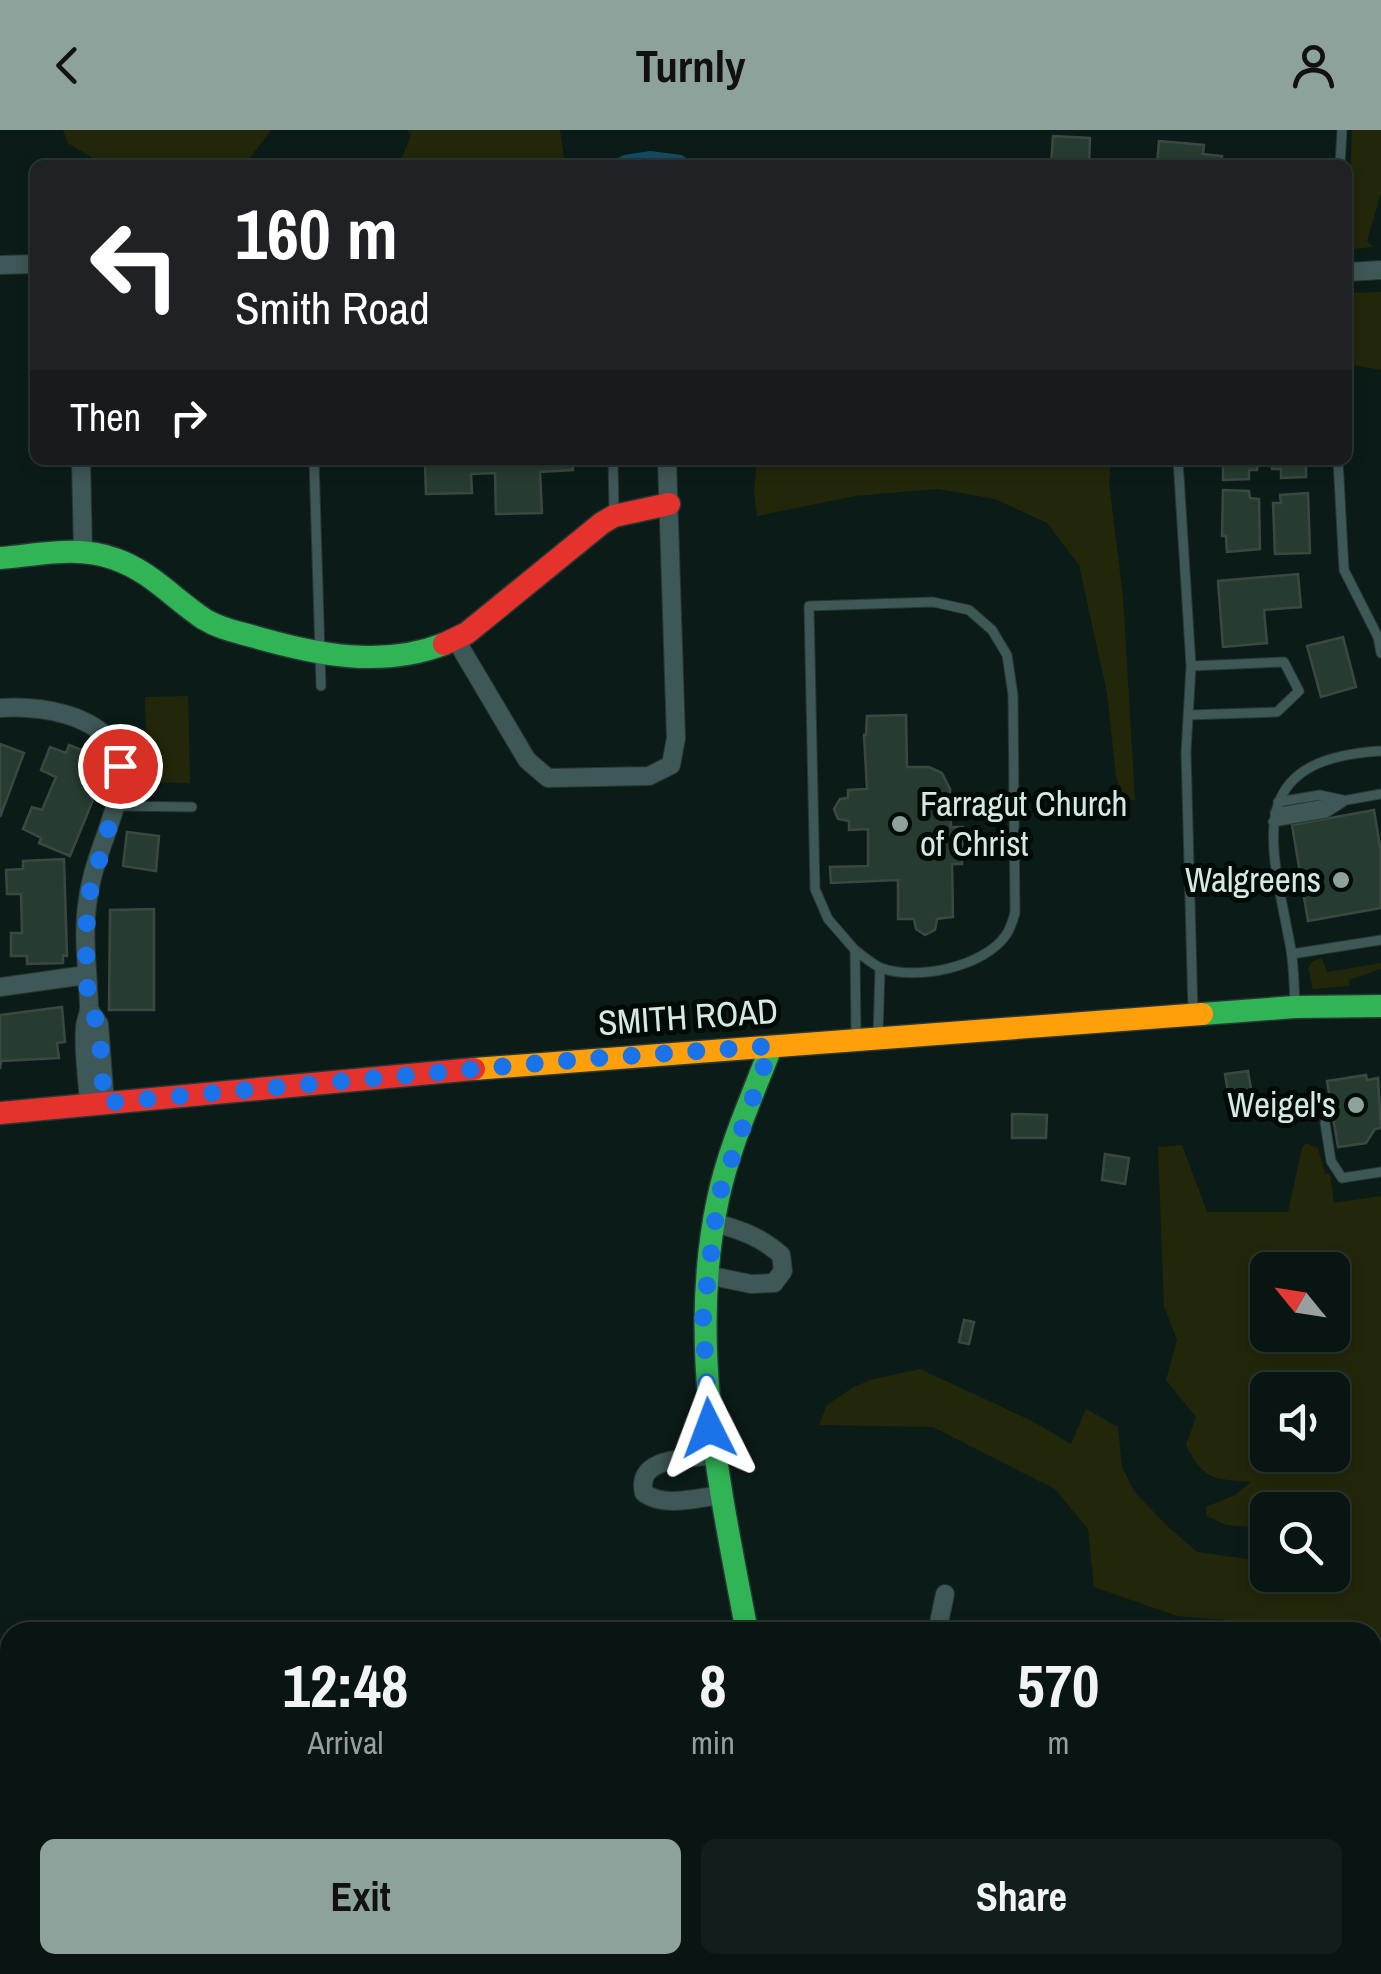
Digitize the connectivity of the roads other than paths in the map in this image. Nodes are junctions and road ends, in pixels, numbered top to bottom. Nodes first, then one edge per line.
1 (1342, 130) edge
2 (1340, 160) edge
3 (30, 264) edge
4 (0, 265) edge
5 (1381, 270) edge
6 (1352, 272) edge
7 (81, 465) edge
8 (314, 465) edge
9 (613, 465) edge
10 (667, 465) edge
11 (1178, 465) edge
12 (1338, 465) edge
13 (669, 504) junction
14 (614, 516) junction
15 (83, 552) junction
16 (0, 558) edge
17 (1380, 637) edge
18 (456, 640) junction
19 (1381, 653) edge
20 (320, 655) junction
21 (1191, 666) junction
22 (321, 686) dead end
23 (0, 708) edge
24 (1188, 714) junction
25 (1381, 751) edge
26 (1381, 794) edge
27 (1345, 800) junction
28 (1278, 802) junction
29 (114, 806) junction
30 (192, 807) dead end
31 (1274, 818) junction
32 (1381, 940) edge
33 (855, 950) junction
34 (1292, 954) junction
35 (880, 968) junction
36 (86, 975) junction
37 (0, 987) edge
38 (1381, 1006) edge
39 (1295, 1007) junction
40 (1193, 1015) junction
41 (867, 1039) junction
42 (771, 1046) junction
43 (97, 1104) junction
44 (0, 1113) edge
45 (1325, 1123) dead end
46 (1381, 1172) edge
47 (715, 1223) junction
48 (707, 1275) junction
49 (714, 1455) junction
50 (721, 1495) junction
51 (946, 1594) dead end
52 (745, 1622) edge
53 (939, 1622) edge

1 - 2 lane
3 - 4 street
5 - 6 street
7 - 15 street
8 - 20 lane
9 - 14 lane
10 - 13 street
11 - 21 lane
12 - 17 lane
13 - 14 street
13 - 18 street
14 - 18 street
15 - 16 street
15 - 20 street
17 - 19 lane
18 - 20 street
20 - 22 lane
21 - 24 lane
21 - 24 lane
23 - 29 street
24 - 40 lane
25 - 28 lane
26 - 27 lane
27 - 28 lane
27 - 31 lane
28 - 31 lane
29 - 30 lane
29 - 36 street
31 - 34 lane
32 - 34 lane
33 - 35 lane
33 - 35 lane
33 - 41 lane
34 - 39 lane
35 - 41 lane
36 - 37 street
36 - 43 street
38 - 39 street, SMITH ROAD
39 - 40 street, SMITH ROAD
40 - 41 street, SMITH ROAD
41 - 42 street, SMITH ROAD
42 - 43 street, SMITH ROAD
42 - 47 street
43 - 44 street, SMITH ROAD
45 - 46 lane
47 - 48 street
47 - 48 street
48 - 49 street
49 - 50 street
49 - 50 street
50 - 52 street
51 - 53 street

